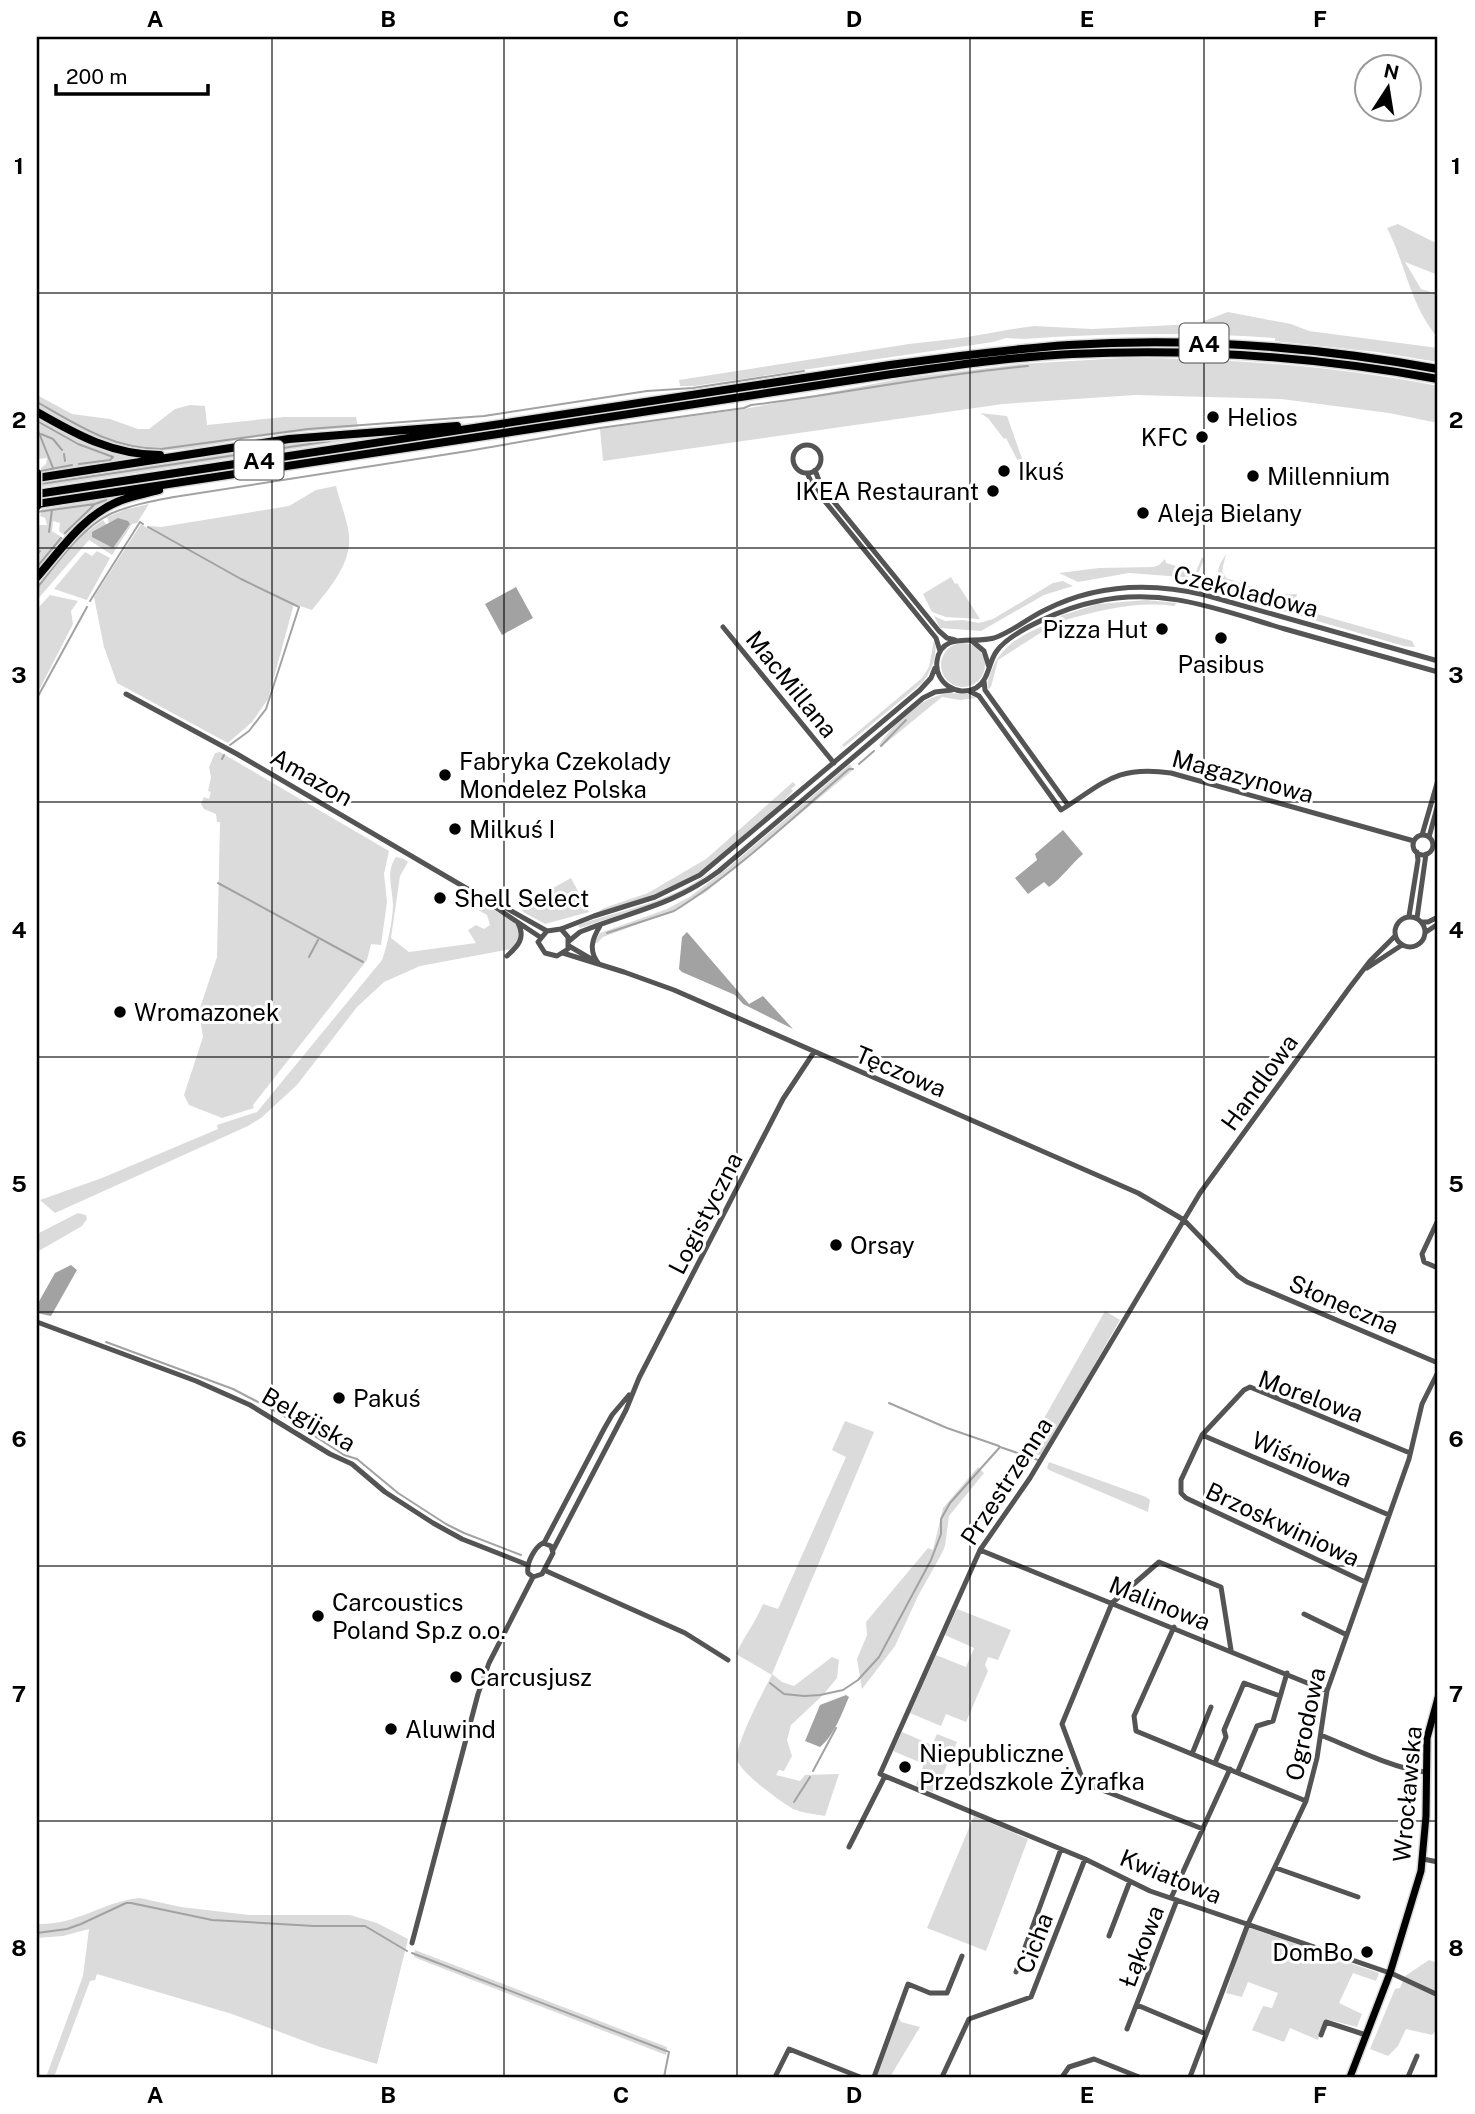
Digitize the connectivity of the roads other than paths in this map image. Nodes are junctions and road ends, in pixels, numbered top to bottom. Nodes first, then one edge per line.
1 (1438, 369) edge
2 (1438, 379) edge
3 (37, 412) edge
4 (481, 427) junction
5 (198, 452) junction
6 (815, 470) junction
7 (807, 473) junction
8 (37, 475) edge
9 (192, 480) junction
10 (37, 494) edge
11 (37, 505) edge
12 (848, 524) junction
13 (37, 577) edge
14 (897, 579) junction
15 (891, 584) junction
16 (723, 626) dead end
17 (955, 640) junction
18 (968, 640) junction
19 (940, 651) junction
20 (1438, 661) edge
21 (936, 665) junction
22 (988, 670) junction
23 (1438, 672) edge
24 (984, 680) junction
25 (953, 690) junction
26 (968, 691) junction
27 (127, 694) dead end
28 (834, 764) junction
29 (1438, 780) edge
30 (1438, 804) edge
31 (1068, 805) junction
32 (1422, 835) junction
33 (1429, 837) junction
34 (1414, 841) junction
35 (1417, 852) junction
36 (1426, 854) junction
37 (478, 895) junction
38 (1409, 916) junction
39 (1438, 917) edge
40 (517, 920) junction
41 (1419, 920) junction
42 (601, 924) junction
43 (1438, 924) edge
44 (561, 929) junction
45 (547, 931) junction
46 (1426, 932) junction
47 (1395, 936) junction
48 (540, 937) junction
49 (569, 944) junction
50 (1402, 945) junction
51 (563, 953) junction
52 (507, 956) dead end
53 (598, 962) junction
54 (1367, 968) junction
55 (814, 1052) junction
56 (1184, 1220) junction
57 (1438, 1220) edge
58 (1438, 1268) edge
59 (1238, 1276) joint
60 (37, 1322) edge
61 (1438, 1363) edge
62 (1438, 1372) edge
63 (631, 1393) junction
64 (1202, 1435) junction
65 (1410, 1453) junction
66 (1186, 1498) joint
67 (1389, 1515) junction
68 (544, 1543) junction
69 (553, 1550) junction
70 (980, 1550) junction
71 (528, 1565) junction
72 (544, 1570) junction
73 (533, 1577) junction
74 (1365, 1582) junction
75 (1112, 1603) junction
76 (1304, 1614) dead end
77 (1174, 1628) junction
78 (1345, 1634) junction
79 (1231, 1650) junction
80 (728, 1660) dead end
81 (1287, 1673) junction
82 (1327, 1691) junction
83 (1280, 1696) junction
84 (1438, 1698) edge
85 (1211, 1707) dead end
86 (1321, 1735) junction
87 (1192, 1754) junction
88 (1215, 1763) junction
89 (1230, 1769) junction
90 (1238, 1771) junction
91 (1425, 1772) junction
92 (882, 1775) junction
93 (1306, 1801) junction
94 (1203, 1829) junction
95 (849, 1847) dead end
96 (1061, 1849) junction
97 (1085, 1858) junction
98 (1423, 1859) junction
99 (1438, 1862) edge
100 (1276, 1868) junction
101 (1130, 1881) junction
102 (1358, 1897) dead end
103 (1174, 1899) junction
104 (1248, 1924) junction
105 (1110, 1936) dead end
106 (412, 1943) dead end
107 (962, 1956) dead end
108 (1016, 1972) dead end
109 (1390, 1973) junction
110 (1438, 1996) edge
111 (1137, 2005) junction
112 (1127, 2029) dead end
113 (1206, 2034) junction
114 (1321, 2035) dead end
115 (1366, 2035) junction
116 (1417, 2056) dead end
117 (775, 2077) edge
118 (860, 2077) edge
119 (874, 2077) edge
120 (942, 2077) edge
121 (1062, 2077) edge
122 (1139, 2077) edge
123 (1190, 2077) edge
124 (1352, 2077) edge
125 (1408, 2077) edge

1 - 4 highway, A4
2 - 9 highway, A4
3 - 5 highway
4 - 5 highway
4 - 10 highway, A4
5 - 8 highway
6 - 7 street
6 - 7 street
6 - 12 street
7 - 12 street
8 - 11 highway, bridge
9 - 11 highway, A4
9 - 13 highway
12 - 14 street
12 - 15 street
14 - 15 street
14 - 17 street
15 - 19 street
16 - 28 street, MacMillana
17 - 18 street
17 - 19 street
18 - 20 street, Czekoladowa
18 - 22 street
19 - 21 street
21 - 25 street
21 - 28 street
22 - 23 street, Czekoladowa
22 - 24 street
24 - 26 street
24 - 31 street
25 - 26 street
25 - 42 street
26 - 31 street, Magazynowa
27 - 37 street, Amazon
28 - 44 street
29 - 32 street
30 - 33 street
31 - 34 street, Magazynowa
32 - 33 street
32 - 34 street
33 - 36 street
34 - 35 street
35 - 36 street
35 - 38 street
36 - 41 street
37 - 40 street, Amazon
37 - 45 street, Amazon
38 - 41 street
38 - 47 street
39 - 41 street
40 - 48 street, Amazon
40 - 52 street
41 - 46 street
42 - 49 street
42 - 53 street
43 - 46 street
44 - 45 street
44 - 49 street
45 - 48 street
46 - 50 street
47 - 50 street
47 - 54 street, Handlowa
48 - 51 street
49 - 51 street
49 - 53 street
50 - 54 street, Handlowa
51 - 53 street, Tęczowa
53 - 55 street, Tęczowa
54 - 56 street, Handlowa
55 - 56 street, Tęczowa
55 - 63 street, Logistyczna
56 - 59 street, Tęczowa
56 - 70 street, Przestrzenna
57 - 58 street
59 - 61 street, Słoneczna
60 - 71 street, Belgijska
62 - 65 street, Ogrodowa
63 - 68 street, Logistyczna
63 - 69 street, Logistyczna
64 - 65 street, Morelowa
64 - 66 street, Morelowa
64 - 67 street, Wiśniowa
65 - 67 street, Ogrodowa
66 - 74 street, Brzoskwiniowa
67 - 74 street, Ogrodowa
68 - 69 street
68 - 71 street, Logistyczna
69 - 72 street, Logistyczna
70 - 75 street, Malinowa
70 - 92 street, Przestrzenna
71 - 73 street
72 - 73 street
72 - 80 street
73 - 106 street
74 - 78 street, Ogrodowa
75 - 77 street, Malinowa
75 - 79 street
75 - 94 street
76 - 78 street
77 - 79 street, Malinowa
77 - 87 street
78 - 82 street, Ogrodowa
79 - 81 street, Malinowa
81 - 82 street, Malinowa
81 - 83 street
82 - 86 street, Ogrodowa
83 - 88 street
83 - 90 street
84 - 91 main road, Wrocławska
85 - 87 street
86 - 91 street
86 - 93 street, Ogrodowa
87 - 88 street
88 - 89 street
89 - 90 street
89 - 94 street, Łąkowa
90 - 93 street
91 - 98 main road, Wrocławska
92 - 95 street, Przestrzenna
92 - 96 street, Kwiatowa
93 - 100 street, Ogrodowa
94 - 103 street, Łąkowa
96 - 97 street, Kwiatowa
96 - 108 street
97 - 101 street, Kwiatowa
97 - 120 street, Cicha
98 - 99 street
98 - 109 main road, Wrocławska
100 - 102 street
100 - 104 street, Ogrodowa
101 - 103 street, Kwiatowa
101 - 105 street
103 - 104 street, Kwiatowa
103 - 111 street, Łąkowa
104 - 109 street, Kwiatowa
104 - 113 street, Ogrodowa
107 - 119 street
109 - 110 street, Kwiatowa
109 - 115 main road, Wrocławska
111 - 112 street, Łąkowa
111 - 113 street
113 - 123 street, Ogrodowa
114 - 115 street
115 - 124 main road, Wrocławska
116 - 125 street
117 - 118 street
121 - 122 street

